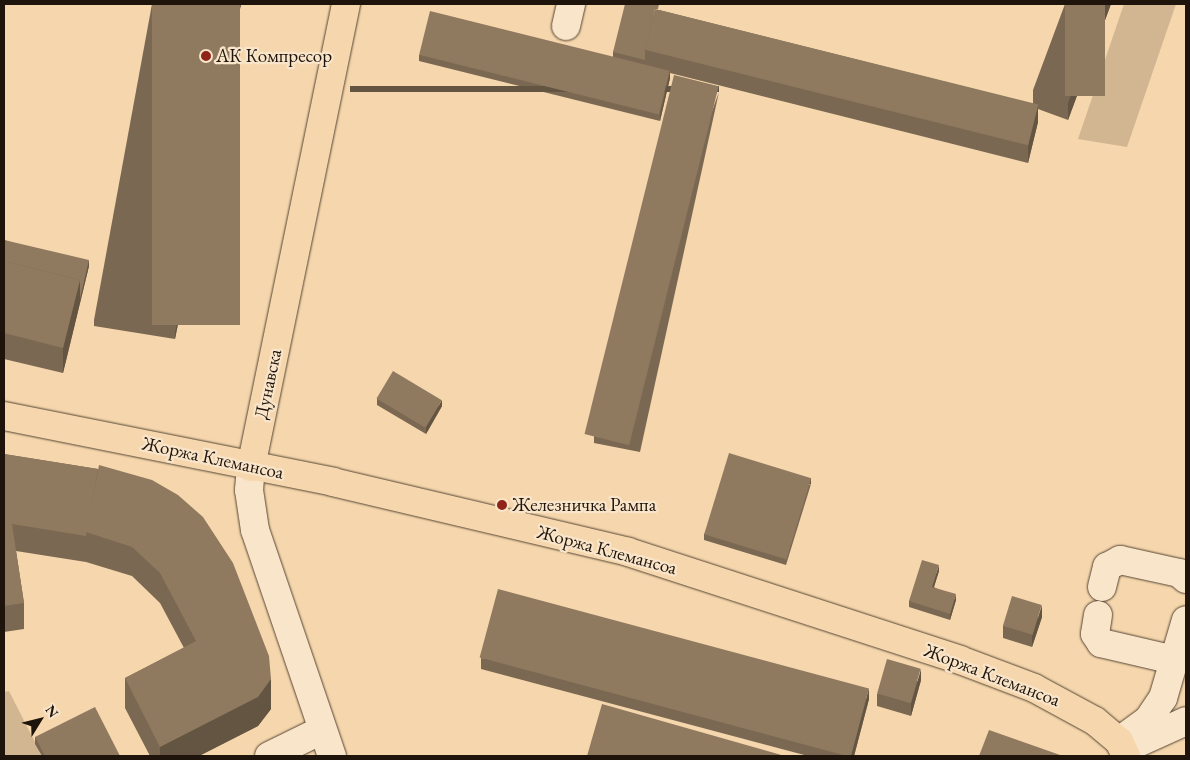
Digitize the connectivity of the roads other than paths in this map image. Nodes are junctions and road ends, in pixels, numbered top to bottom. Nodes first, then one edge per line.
1 (346, 4) edge
2 (4, 416) edge
3 (251, 467) junction
4 (1186, 579) edge
5 (1102, 587) dead end
6 (1098, 614) dead end
7 (1186, 620) edge
8 (1174, 660) junction
9 (1186, 721) edge
10 (322, 730) junction
11 (1123, 749) edge
12 (269, 756) edge
13 (332, 756) edge

1 - 3 main road, Дунавска
2 - 3 main road, Жоржа Клемансоа
3 - 10 street, Дунавска
3 - 11 main road, Жоржа Клемансоа
4 - 5 street
6 - 8 street
7 - 8 street
8 - 11 street
9 - 11 street
10 - 12 street
10 - 13 street, Дунавска

